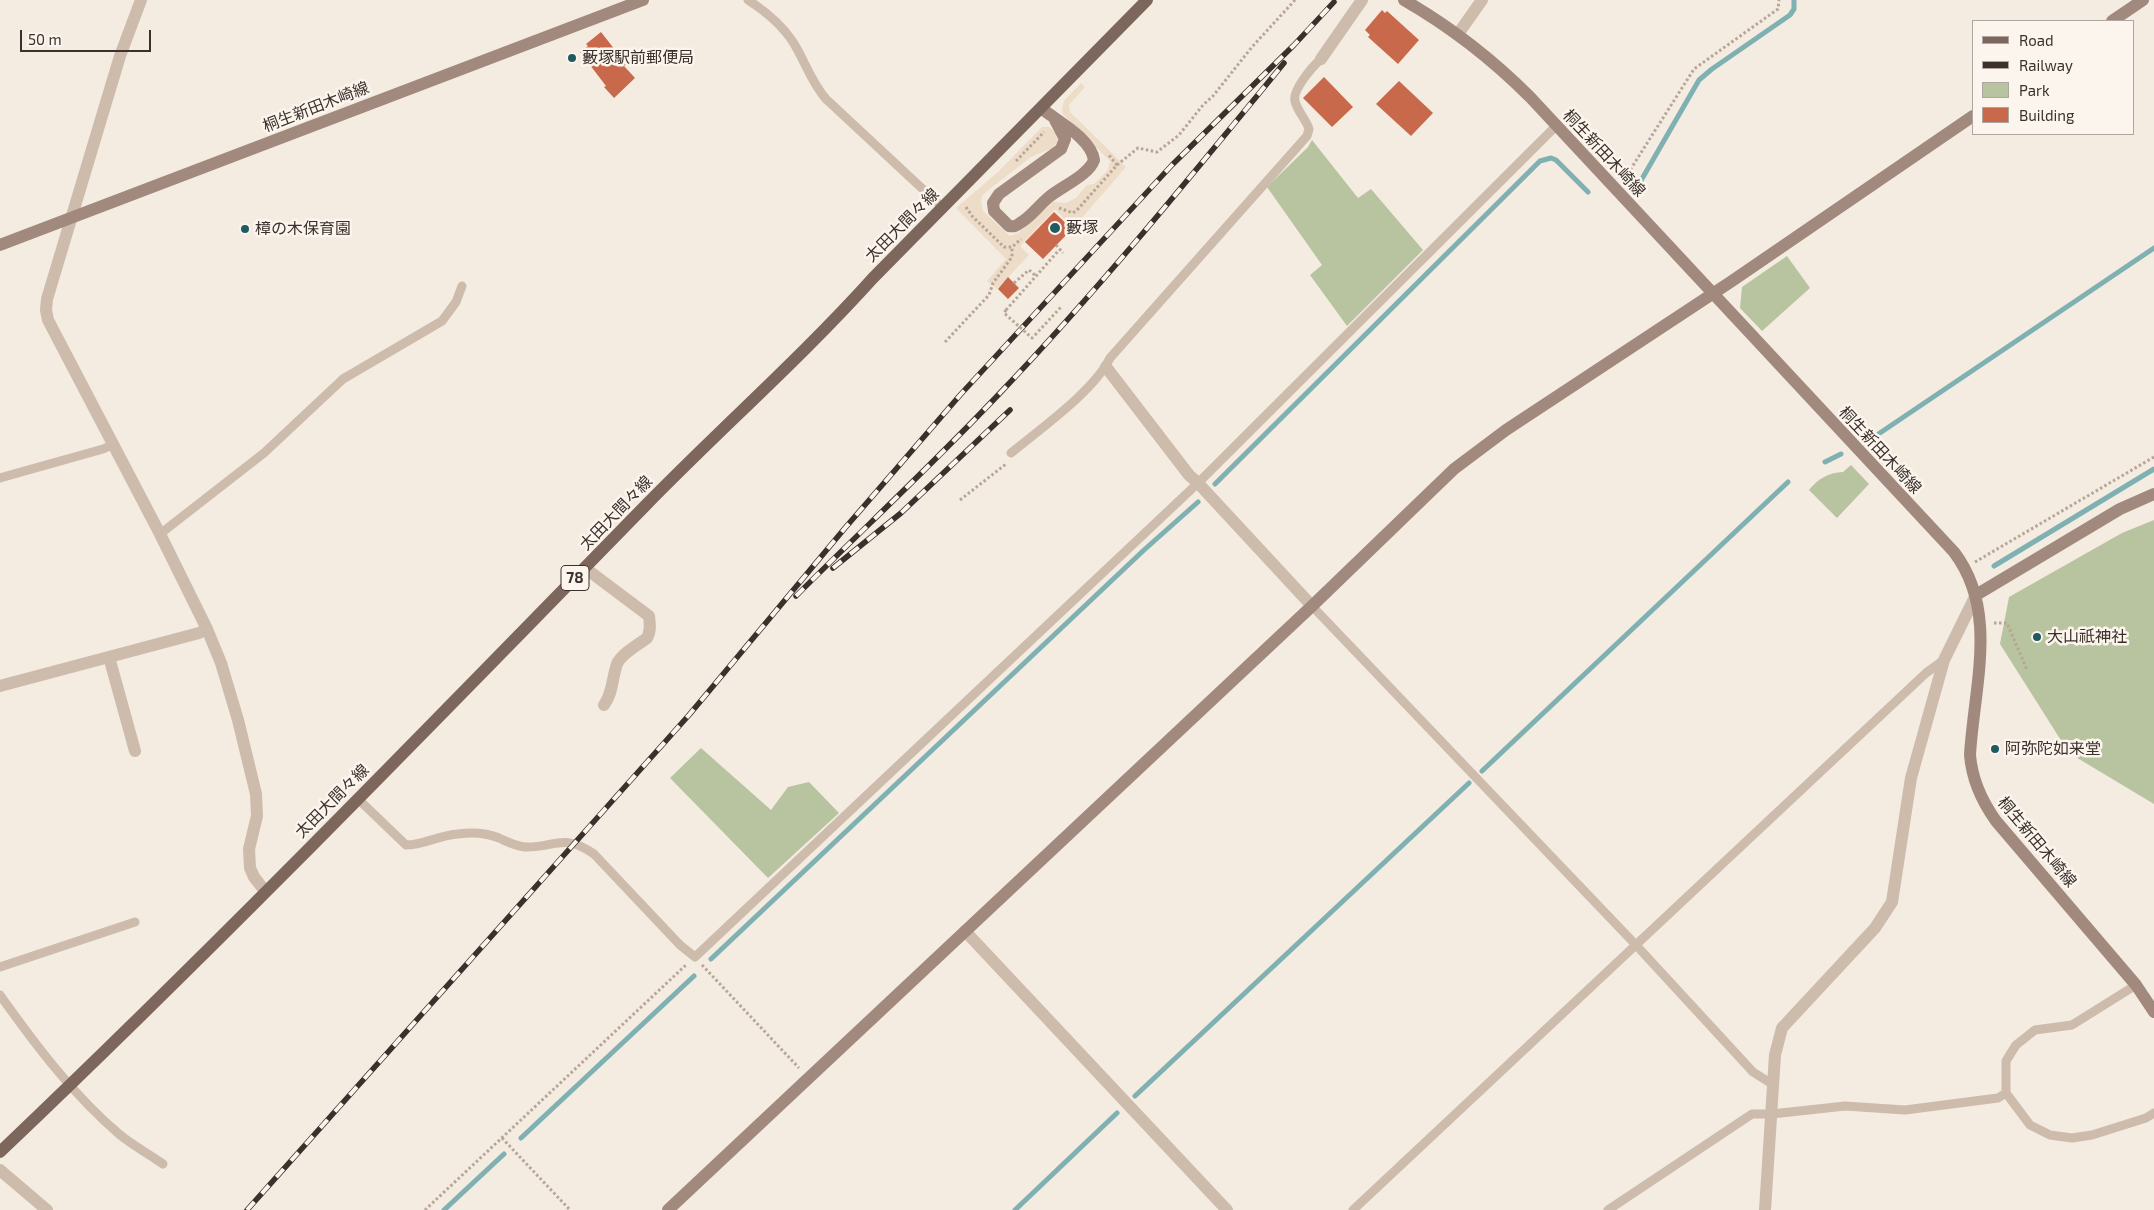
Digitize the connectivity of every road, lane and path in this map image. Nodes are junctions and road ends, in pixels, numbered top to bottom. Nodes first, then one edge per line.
1 (141, 0) edge
2 (643, 0) edge
3 (748, 0) edge
4 (1148, 0) edge
5 (1295, 0) edge
6 (1362, 0) edge
7 (1404, 0) edge
8 (1482, 0) edge
9 (1779, 0) edge
10 (2143, 0) edge
11 (2113, 20) edge
12 (1458, 34) junction
13 (1322, 59) joint
14 (1041, 108) junction
15 (1972, 117) edge
16 (1055, 120) junction
17 (1556, 126) junction
18 (1117, 165) dead end
19 (1615, 188) junction
20 (942, 207) junction
21 (73, 216) junction
22 (0, 245) edge
23 (1056, 245) dead end
24 (1012, 247) dead end
25 (1059, 250) junction
26 (1063, 253) dead end
27 (1035, 278) junction
28 (1014, 283) dead end
29 (462, 286) dead end
30 (1712, 294) junction
31 (1060, 307) dead end
32 (945, 342) dead end
33 (1106, 367) junction
34 (112, 444) junction
35 (1011, 453) joint
36 (2154, 457) edge
37 (0, 478) edge
38 (1198, 483) junction
39 (2154, 494) edge
40 (960, 500) dead end
41 (160, 534) junction
42 (585, 568) junction
43 (1966, 568) junction
44 (1976, 595) junction
45 (1312, 606) junction
46 (1994, 623) dead end
47 (207, 629) junction
48 (109, 657) junction
49 (1944, 660) junction
50 (2027, 670) dead end
51 (0, 686) edge
52 (604, 705) dead end
53 (135, 751) dead end
54 (357, 798) junction
55 (265, 891) junction
56 (135, 922) dead end
57 (965, 932) junction
58 (1635, 944) junction
59 (695, 957) junction
60 (0, 967) edge
61 (2136, 985) junction
62 (0, 995) edge
63 (2154, 1012) edge
64 (809, 1078) junction
65 (1772, 1084) junction
66 (71, 1085) junction
67 (2006, 1093) junction
68 (2154, 1113) edge
69 (1772, 1114) junction
70 (502, 1138) junction
71 (0, 1152) edge
72 (163, 1164) dead end
73 (0, 1170) edge
74 (46, 1210) edge
75 (425, 1210) edge
76 (570, 1210) edge
77 (668, 1210) edge
78 (1227, 1210) edge
79 (1353, 1210) edge
80 (1608, 1210) edge
81 (1765, 1210) edge

1 - 21 street
2 - 21 street, 桐生新田木崎線
3 - 20 lane
4 - 14 main road, 太田大間々線 / 78
5 - 18 path
6 - 13 street
7 - 12 street, 桐生新田木崎線
8 - 12 street
9 - 19 path
10 - 11 street
12 - 17 street, 桐生新田木崎線
13 - 33 lane
14 - 16 street
14 - 20 main road, 太田大間々線 / 78
15 - 30 street
16 - 16 street
17 - 19 street, 桐生新田木崎線
17 - 38 lane
19 - 30 street, 桐生新田木崎線
20 - 42 main road, 太田大間々線 / 78
21 - 22 street, 桐生新田木崎線
21 - 34 street
23 - 25 path
24 - 32 path
25 - 26 path
25 - 27 path
27 - 28 path
27 - 31 path, bridge
29 - 41 lane
30 - 43 street, 桐生新田木崎線
30 - 45 street
33 - 35 lane
33 - 38 street
34 - 37 lane
34 - 41 street
35 - 40 path
36 - 43 path
38 - 45 street
38 - 59 lane
39 - 44 street
41 - 47 street
42 - 52 street
42 - 54 main road, 太田大間々線 / 78
43 - 44 street, 桐生新田木崎線
44 - 49 street
44 - 61 street, 桐生新田木崎線
45 - 57 street
45 - 58 lane
46 - 50 path
47 - 48 street
47 - 55 street
48 - 51 street
48 - 53 street
49 - 58 lane
49 - 65 street
54 - 55 main road, 太田大間々線 / 78
54 - 59 lane
55 - 66 main road, 太田大間々線 / 78
56 - 60 lane
57 - 64 street
57 - 78 street
58 - 65 lane
58 - 79 lane
59 - 64 path
59 - 70 path
61 - 63 street, 桐生新田木崎線
61 - 67 lane
62 - 66 lane
64 - 77 street
65 - 69 street
66 - 71 main road, 太田大間々線 / 78
66 - 72 lane
67 - 68 lane
67 - 69 lane
69 - 80 lane
69 - 81 street
70 - 75 path
70 - 76 path
73 - 74 street

